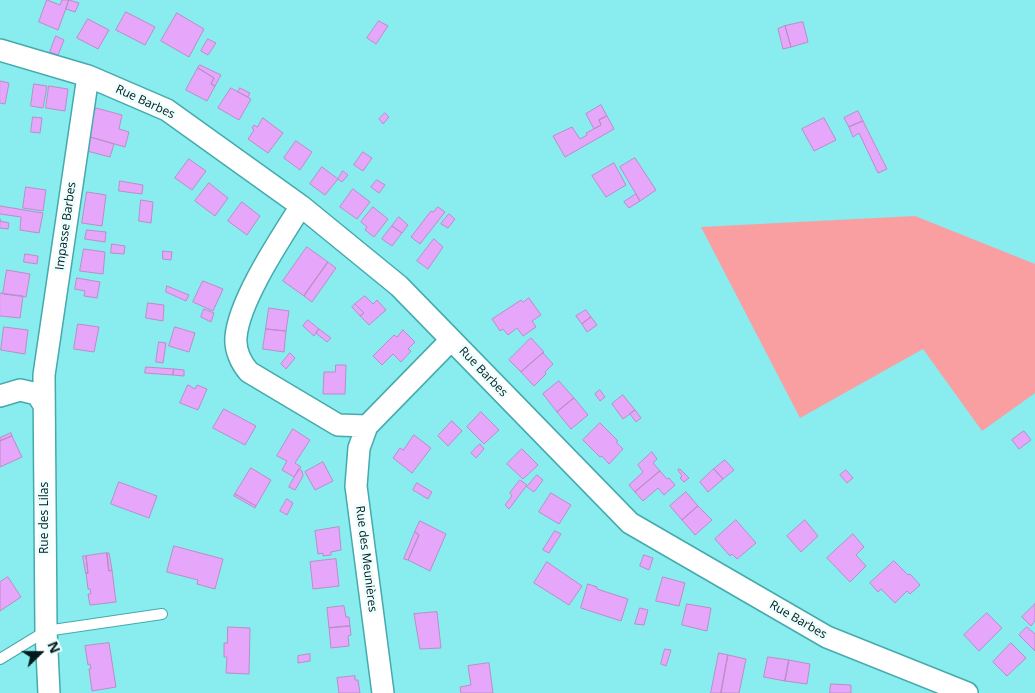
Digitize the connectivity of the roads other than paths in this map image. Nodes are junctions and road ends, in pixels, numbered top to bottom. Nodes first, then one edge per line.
1 (0, 50) edge
2 (88, 76) junction
3 (301, 206) junction
4 (451, 340) junction
5 (44, 376) joint
6 (0, 396) edge
7 (44, 405) junction
8 (367, 426) junction
9 (162, 614) dead end
10 (46, 631) junction
11 (0, 659) edge
12 (49, 693) edge
13 (383, 693) edge
14 (967, 693) edge

1 - 2 street, Rue Barbes
2 - 3 street, Rue Barbes
2 - 5 street, Impasse Barbes
3 - 4 street, Rue Barbes
3 - 8 street
4 - 8 street, Rue des Meunières
4 - 14 street, Rue Barbes
5 - 7 street, Rue des Lilas
6 - 7 street
7 - 10 street, Rue des Lilas
8 - 13 street, Rue des Meunières
9 - 10 lane
10 - 11 lane
10 - 12 street, Rue des Lilas

